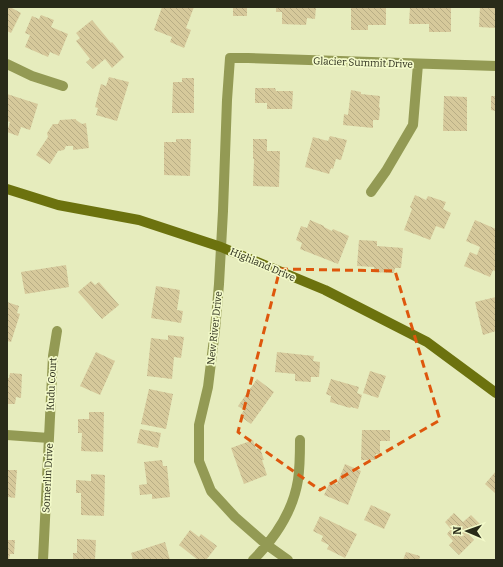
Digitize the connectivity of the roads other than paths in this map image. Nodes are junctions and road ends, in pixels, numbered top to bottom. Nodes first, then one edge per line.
1 (230, 58) joint
2 (7, 64) edge
3 (418, 64) junction
4 (496, 66) edge
5 (63, 86) dead end
6 (7, 190) edge
7 (371, 192) dead end
8 (221, 247) junction
9 (57, 331) dead end
10 (496, 393) edge
11 (7, 436) edge
12 (49, 438) junction
13 (300, 440) dead end
14 (267, 545) junction
15 (43, 560) edge
16 (253, 560) edge
17 (288, 560) edge

1 - 3 street, Glacier Summit Drive
1 - 8 street, New River Drive
2 - 5 street
3 - 4 street, Glacier Summit Drive
3 - 7 street
6 - 8 street, Highland Drive
8 - 10 street, Highland Drive
8 - 14 street, New River Drive
9 - 12 street, Kudu Court
11 - 12 street, Somerlin Drive
12 - 15 street, Somerlin Drive
13 - 14 street
14 - 16 street
14 - 17 street, New River Drive

